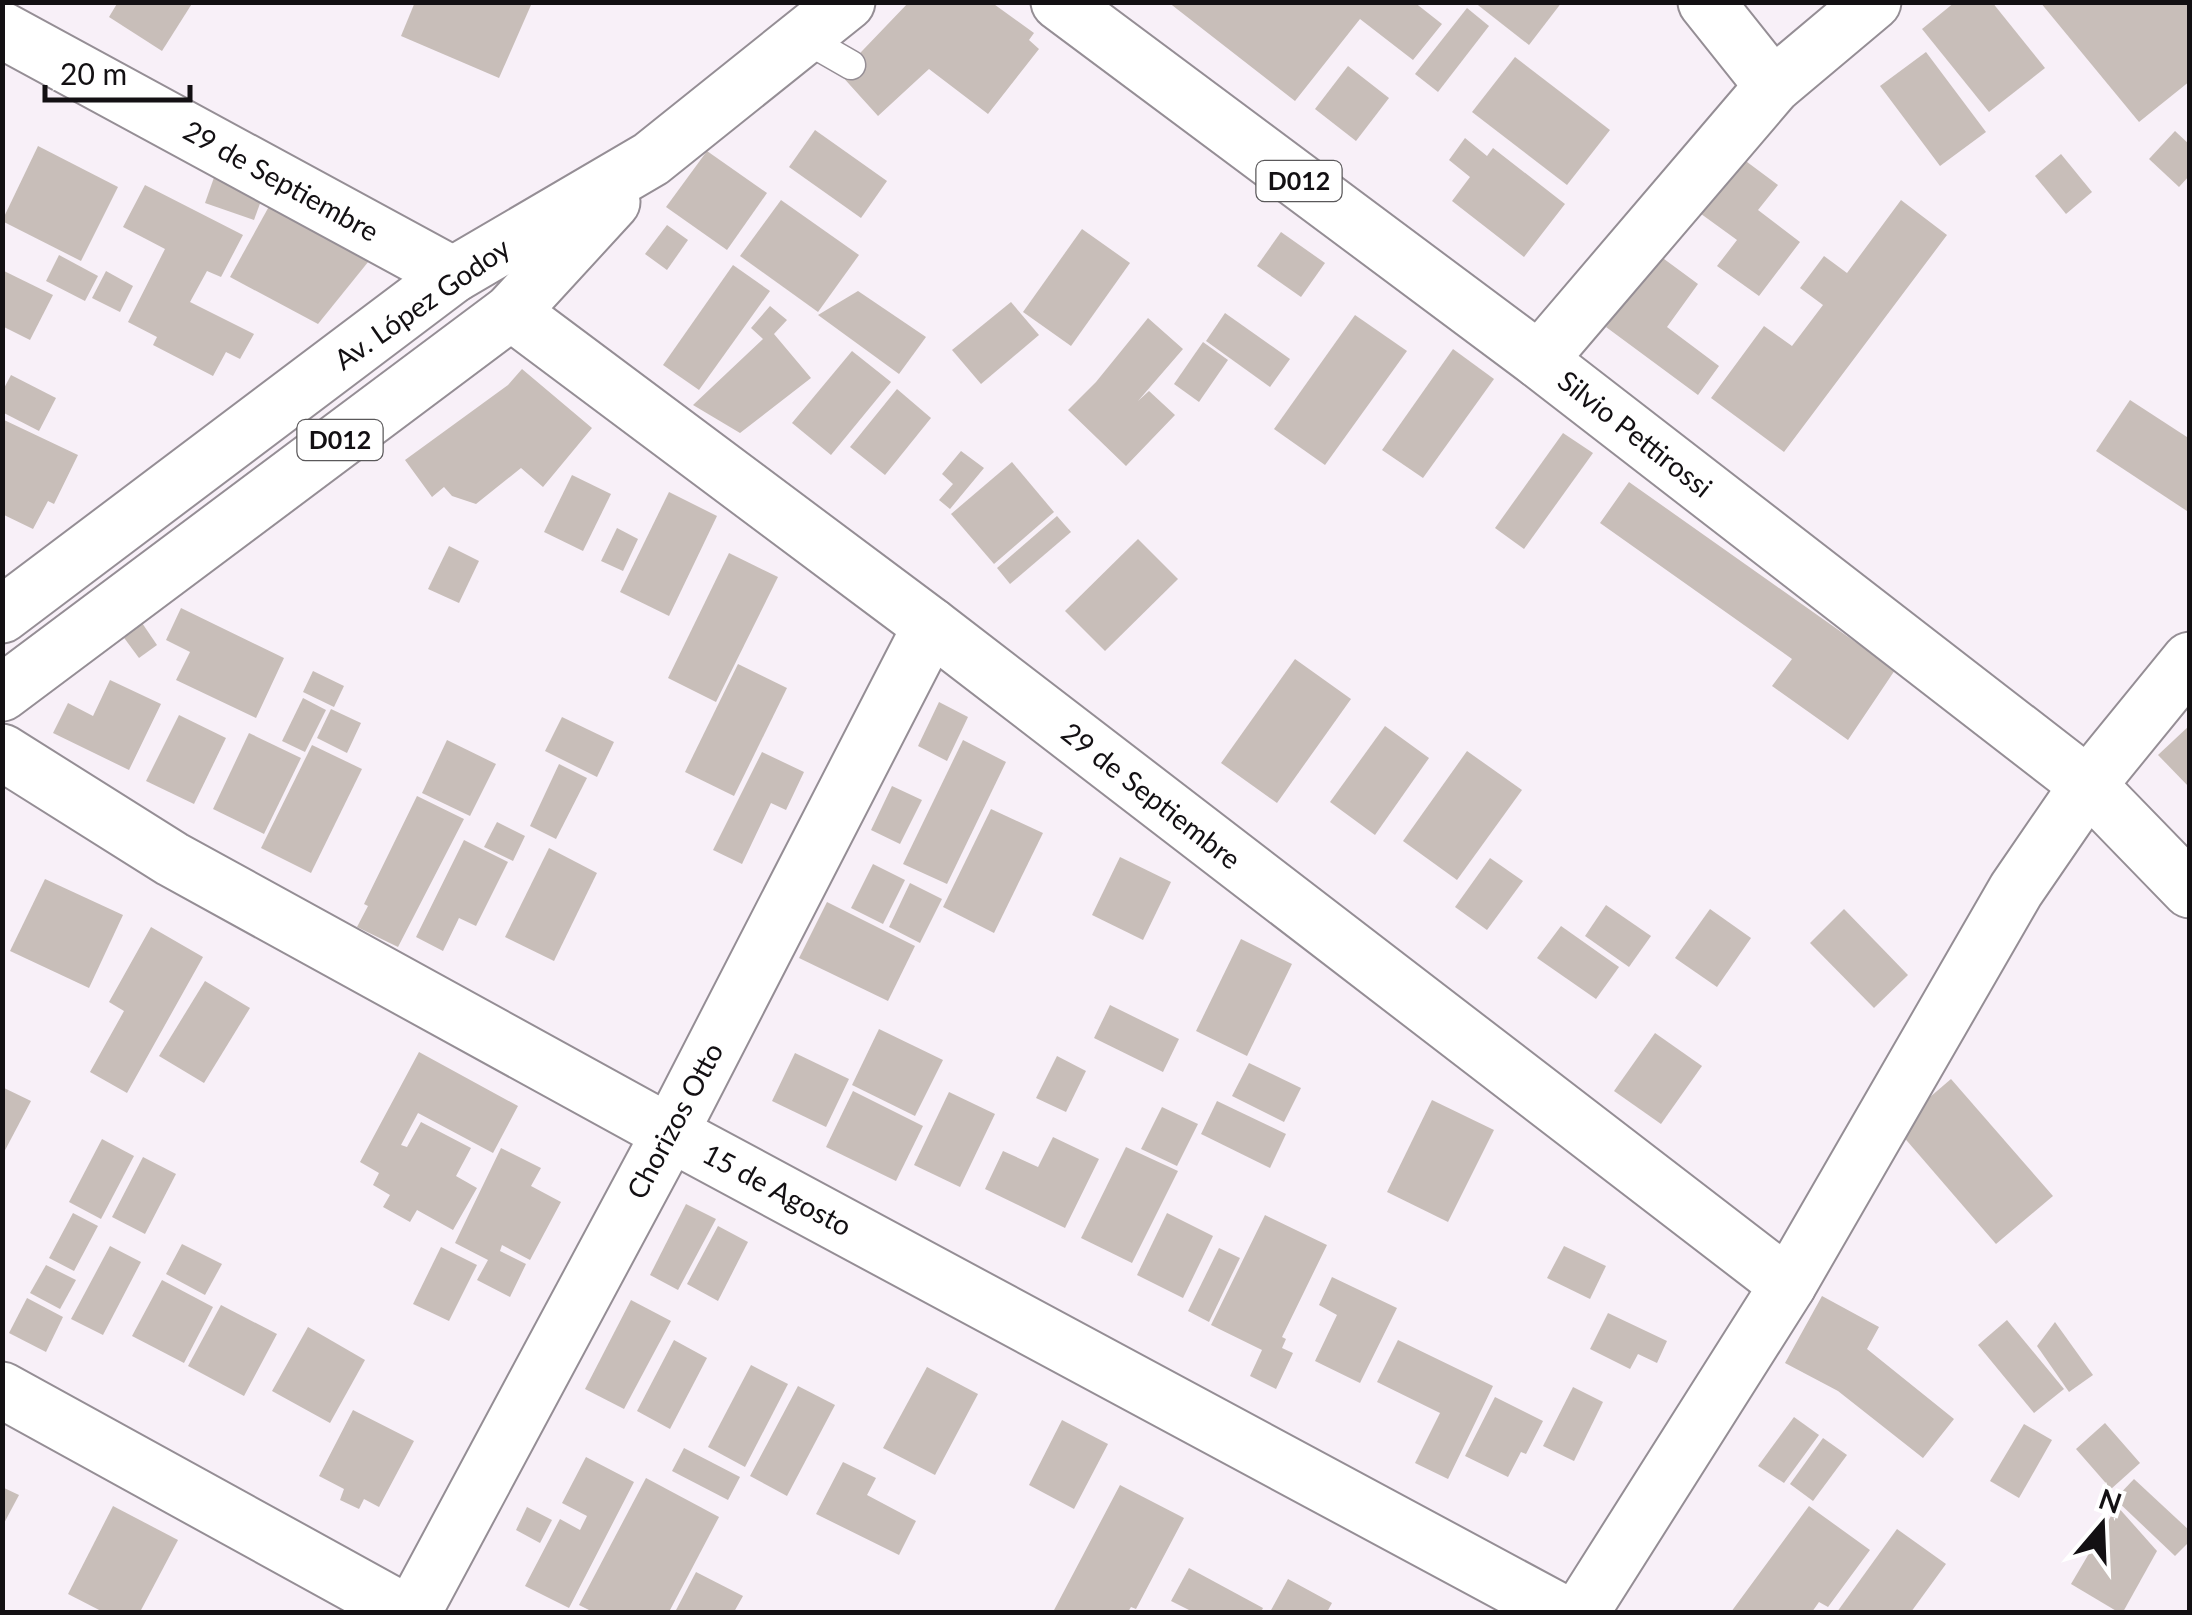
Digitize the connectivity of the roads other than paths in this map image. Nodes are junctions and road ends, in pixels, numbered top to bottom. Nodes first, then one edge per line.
1 (847, 2) edge
2 (1058, 2) edge
3 (1706, 2) edge
4 (1873, 2) edge
5 (2, 30) edge
6 (804, 38) junction
7 (851, 64) dead end
8 (1773, 86) junction
9 (651, 159) junction
10 (453, 275) junction
11 (511, 312) junction
12 (1539, 360) junction
13 (2, 615) edge
14 (931, 626) junction
15 (2190, 660) edge
16 (2, 693) edge
17 (2, 752) edge
18 (2088, 784) junction
19 (2190, 890) edge
20 (670, 1133) junction
21 (1788, 1285) junction
22 (2, 1390) edge
23 (409, 1612) edge
24 (1560, 1612) edge
25 (1581, 1612) edge

1 - 6 street, Av. López Godoy / D012
2 - 12 street, Silvio Pettirossi / D012
3 - 8 street
4 - 8 street
5 - 10 street, 29 de Septiembre
6 - 7 lane
6 - 9 street, Av. López Godoy / D012
8 - 12 street
9 - 10 street, Av. López Godoy / D012
9 - 11 street, D012
10 - 13 street, Av. López Godoy / D012
11 - 14 street, 29 de Septiembre
11 - 16 street, D012
12 - 18 street, Silvio Pettirossi
14 - 20 street, Chorizos Otto
14 - 21 street, 29 de Septiembre
15 - 18 street
17 - 20 street, 15 de Agosto
18 - 19 street, Silvio Pettirossi
18 - 21 street
20 - 23 street, Chorizos Otto
20 - 24 street, 15 de Agosto
21 - 25 street
22 - 23 street

